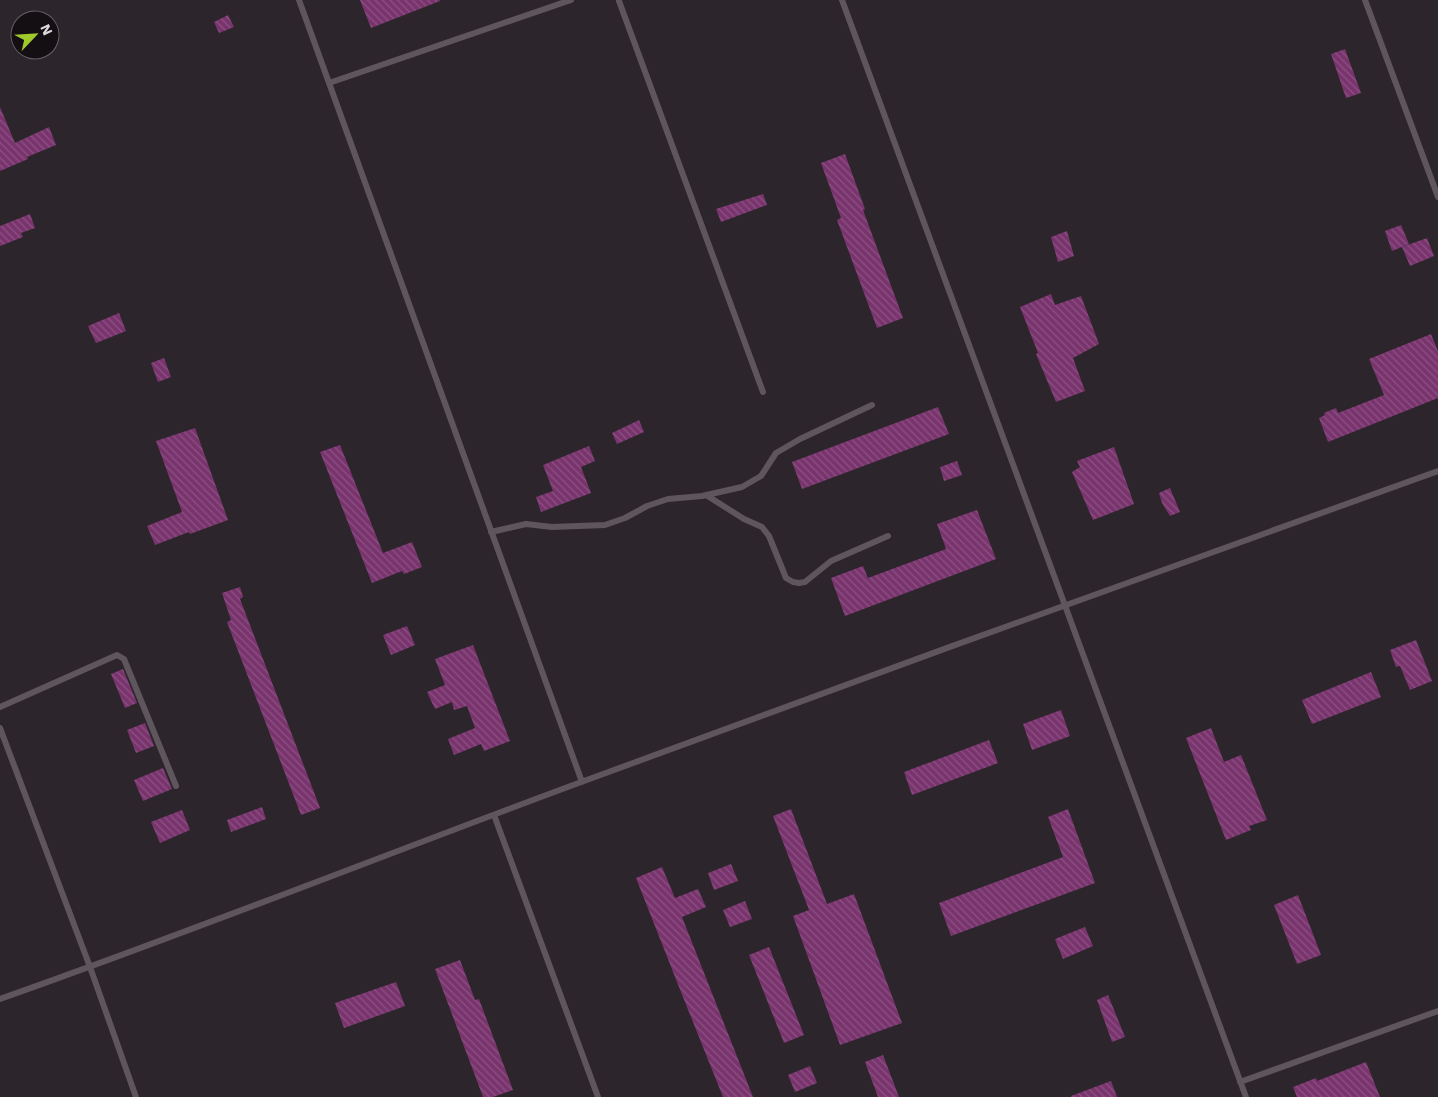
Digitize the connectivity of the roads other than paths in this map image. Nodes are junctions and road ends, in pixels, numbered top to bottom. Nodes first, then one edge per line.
1 (299, 0) edge
2 (572, 0) edge
3 (619, 0) edge
4 (842, 0) edge
5 (1365, 0) edge
6 (329, 83) junction
7 (1438, 197) edge
8 (763, 392) dead end
9 (872, 405) dead end
10 (1438, 471) edge
11 (706, 495) junction
12 (491, 532) junction
13 (888, 536) dead end
14 (1064, 604) junction
15 (0, 707) edge
16 (0, 728) edge
17 (582, 782) junction
18 (176, 786) dead end
19 (494, 815) junction
20 (90, 968) junction
21 (0, 999) edge
22 (1438, 1011) edge
23 (1240, 1082) junction
24 (136, 1097) edge
25 (598, 1097) edge
26 (1246, 1097) edge

1 - 6 lane
2 - 6 lane
3 - 8 lane
4 - 14 lane
5 - 7 lane
6 - 12 lane
9 - 11 lane
10 - 14 lane
11 - 12 lane
11 - 13 lane
12 - 17 lane
14 - 17 lane
14 - 23 lane
15 - 18 lane
16 - 20 lane
17 - 19 lane
19 - 20 lane
19 - 25 lane
20 - 21 lane
20 - 24 lane
22 - 23 lane
23 - 26 lane

